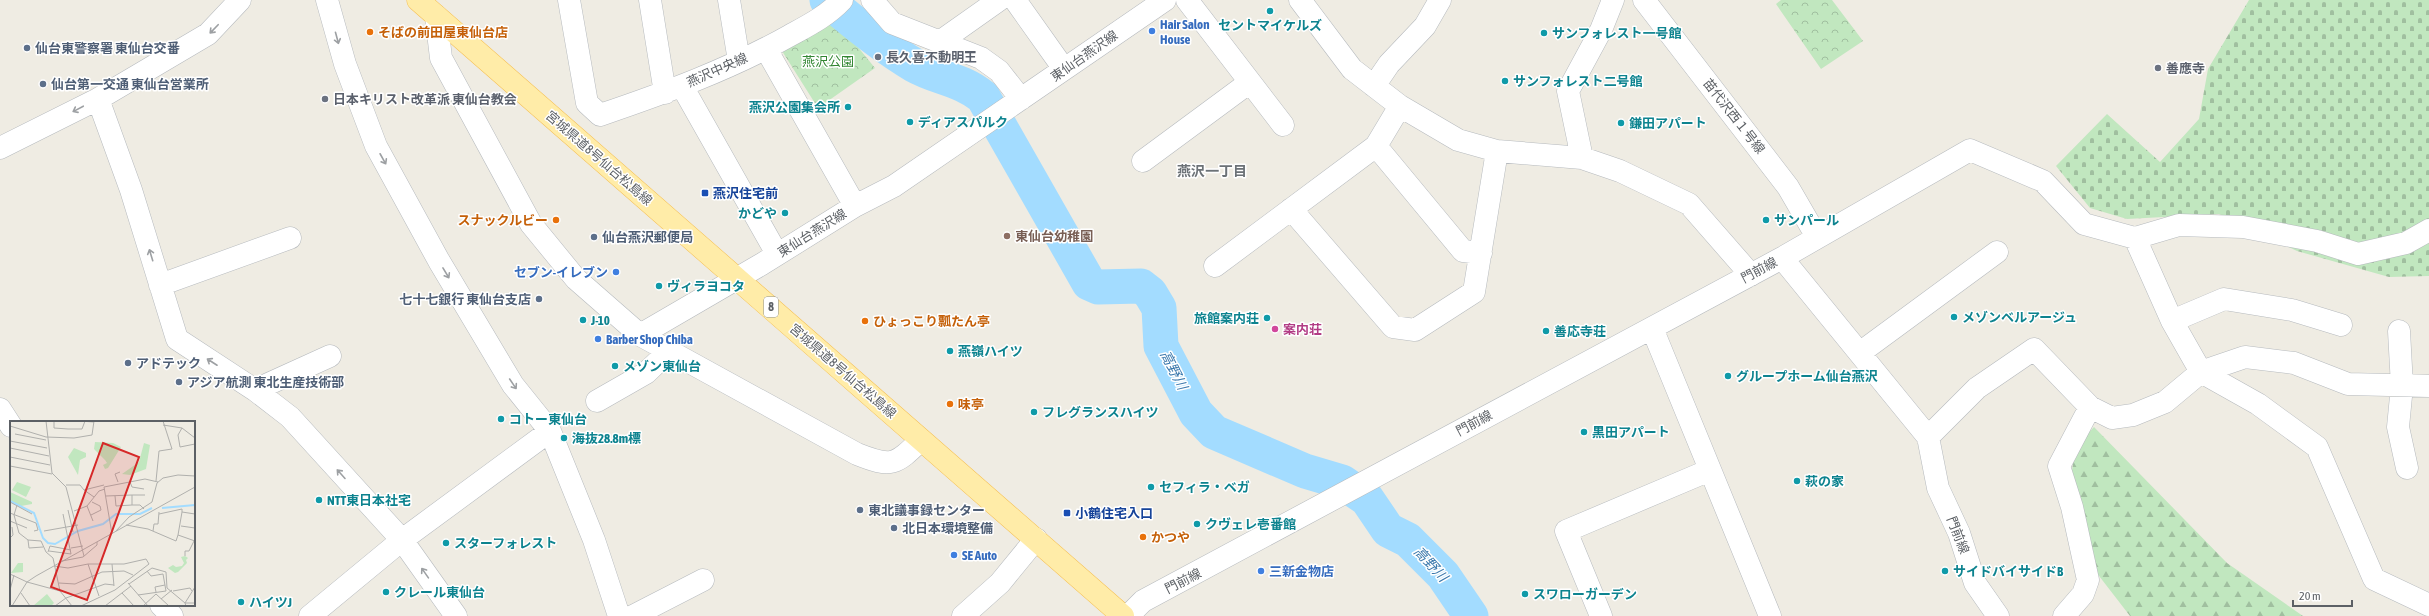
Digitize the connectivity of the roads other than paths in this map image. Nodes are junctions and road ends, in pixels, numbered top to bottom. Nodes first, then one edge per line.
1 (240, 0) edge
2 (327, 0) edge
3 (418, 0) edge
4 (569, 0) edge
5 (650, 0) edge
6 (729, 0) edge
7 (872, 0) edge
8 (999, 0) edge
9 (1015, 0) edge
10 (1165, 0) edge
11 (1187, 0) edge
12 (1300, 0) edge
13 (1440, 0) edge
14 (1613, 0) edge
15 (1644, 0) edge
16 (836, 7) edge
17 (436, 16) junction
18 (941, 41) junction
19 (766, 49) junction
20 (739, 61) junction
21 (1064, 69) junction
22 (1250, 82) junction
23 (1374, 86) junction
24 (673, 89) junction
25 (98, 99) junction
26 (1012, 105) junction
27 (1400, 106) junction
28 (1283, 125) dead end
29 (1376, 146) junction
30 (0, 148) edge
31 (1497, 151) junction
32 (1582, 158) junction
33 (1143, 161) dead end
34 (855, 206) junction
35 (1291, 209) junction
36 (2429, 230) edge
37 (1817, 237) junction
38 (290, 238) dead end
39 (2135, 238) junction
40 (1997, 252) dead end
41 (1481, 253) junction
42 (777, 254) junction
43 (1782, 258) junction
44 (1215, 266) dead end
45 (1751, 275) junction
46 (737, 278) junction
47 (160, 285) junction
48 (2172, 321) junction
49 (2341, 325) dead end
50 (1652, 328) junction
51 (2399, 330) dead end
52 (640, 335) junction
53 (670, 350) junction
54 (1861, 352) junction
55 (330, 356) dead end
56 (2201, 372) junction
57 (2402, 386) junction
58 (2429, 386) edge
59 (255, 390) junction
60 (598, 401) dead end
61 (2090, 407) junction
62 (0, 409) edge
63 (10, 424) edge
64 (550, 431) junction
65 (1928, 437) junction
66 (921, 440) junction
67 (2407, 468) dead end
68 (1710, 470) junction
69 (1036, 539) junction
70 (402, 540) junction
71 (703, 580) dead end
72 (2429, 605) edge
73 (162, 606) edge
74 (172, 616) edge
75 (310, 616) edge
76 (456, 616) edge
77 (619, 616) edge
78 (633, 616) edge
79 (964, 616) edge
80 (1123, 616) edge
81 (1128, 616) edge
82 (1600, 616) edge
83 (1770, 616) edge
84 (1998, 616) edge
85 (2064, 616) edge

1 -> 25 street
2 -> 64 street
3 - 17 main road, 宮城県道8号仙台松島線 / 8
4 - 24 street, 燕沢中央線
5 - 24 street
6 - 20 street
7 - 18 street
8 - 18 street
9 - 21 street
10 - 21 street, 東仙台燕沢線
11 - 22 street
12 - 23 street
13 - 23 street
14 - 32 street
15 - 37 street, 苗代沢西１号線
16 - 19 street, 燕沢中央線
17 - 46 main road, 宮城県道8号仙台松島線 / 8
17 - 52 street
18 - 26 street
19 - 20 street, 燕沢中央線
19 - 34 street
20 - 24 street, 燕沢中央線
21 - 26 street, 東仙台燕沢線
22 - 28 street
22 - 33 street
23 - 27 street
24 - 42 street
25 -> 30 street
47 -> 25 street
26 - 34 street, 東仙台燕沢線
27 - 29 street
27 - 31 street
29 - 35 street
29 - 41 street
31 - 32 street
31 - 41 street
32 - 45 street
34 - 42 street, 東仙台燕沢線
35 - 41 street
35 - 44 street
36 - 39 street
37 - 39 street
37 - 43 street
38 - 47 street
39 - 48 street
40 - 54 street
42 - 46 street, 東仙台燕沢線
43 - 45 street, 門前線
43 - 54 street, 門前線
45 - 50 street, 門前線
46 - 52 street, 東仙台燕沢線
46 - 66 main road, 宮城県道8号仙台松島線 / 8
59 -> 47 street
48 - 49 street
48 - 56 street
50 - 68 street
50 - 81 street, 門前線
51 - 57 street
52 - 53 street
53 - 60 street
53 - 66 street
54 - 65 street, 門前線
55 - 59 street
56 - 57 street
56 - 61 street
56 - 72 street
57 - 58 street
57 - 67 street
70 -> 59 street
61 - 65 street
61 - 85 street
62 - 63 street
64 - 70 street
64 - 77 street
65 - 84 street, 門前線
66 - 69 main road, 宮城県道8号仙台松島線 / 8
68 - 82 street
68 - 83 street
69 - 79 street
69 - 80 main road, 宮城県道8号仙台松島線 / 8
70 - 75 street
76 -> 70 street
71 - 78 street
73 - 74 street

